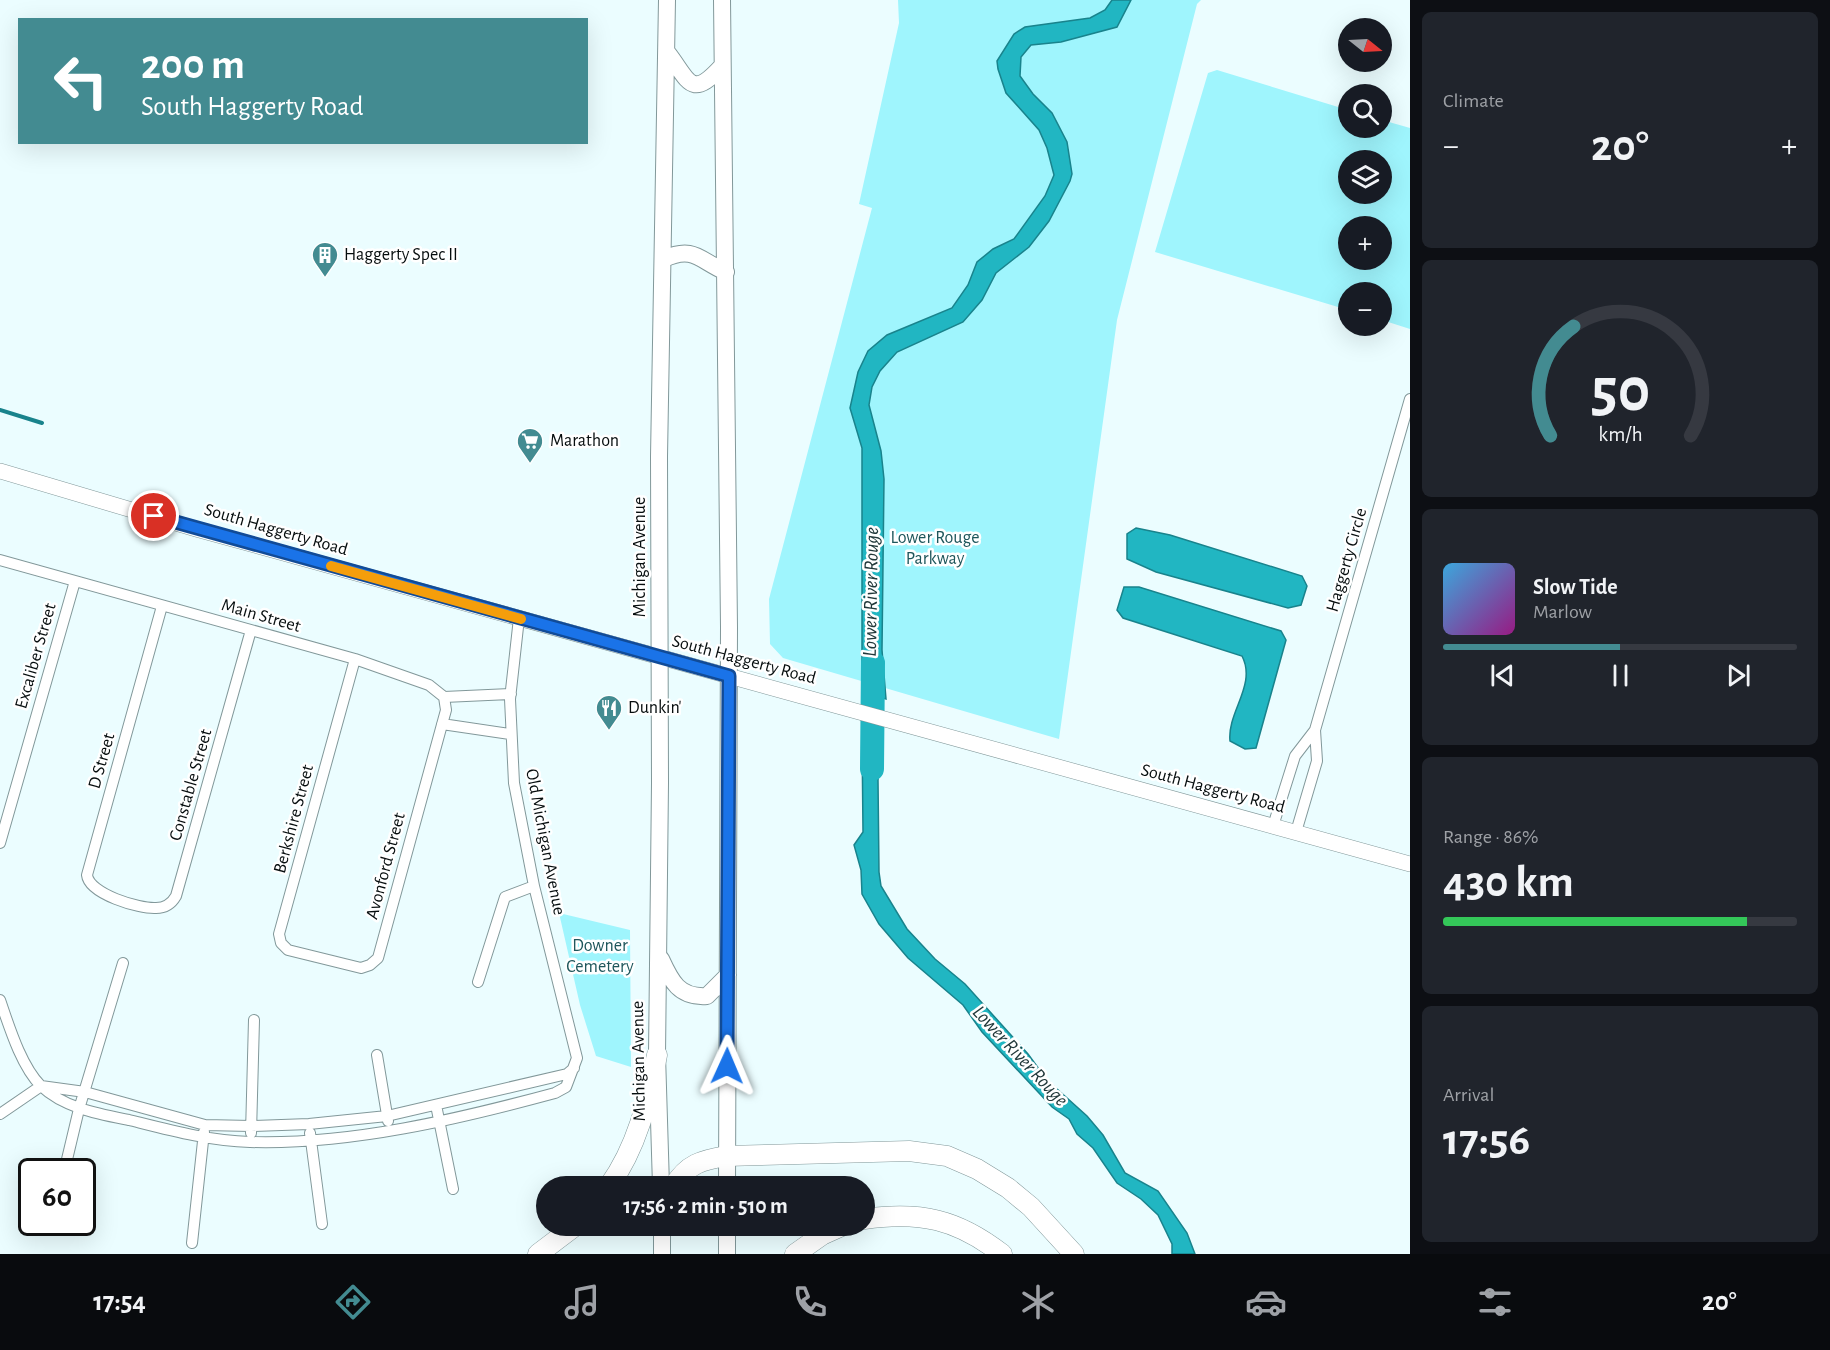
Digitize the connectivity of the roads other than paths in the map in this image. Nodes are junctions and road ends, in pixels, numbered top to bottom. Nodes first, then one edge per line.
1 (667, 0) edge
2 (722, 0) edge
3 (667, 52) junction
4 (722, 66) junction
5 (664, 259) junction
6 (726, 272) junction
7 (1410, 399) edge
8 (0, 471) edge
9 (0, 560) edge
10 (75, 581) junction
11 (162, 606) junction
12 (519, 618) junction
13 (251, 630) junction
14 (660, 657) junction
15 (355, 660) junction
16 (729, 676) junction
17 (511, 694) junction
18 (444, 697) junction
19 (442, 724) junction
20 (1315, 730) junction
21 (510, 734) junction
22 (1273, 825) junction
23 (1296, 832) junction
24 (0, 843) edge
25 (1410, 864) edge
26 (534, 886) junction
27 (127, 901) joint
28 (659, 955) junction
29 (322, 959) joint
30 (123, 963) dead end
31 (728, 975) junction
32 (478, 982) dead end
33 (0, 1000) edge
34 (254, 1020) dead end
35 (377, 1055) dead end
36 (657, 1055) junction
37 (574, 1068) junction
38 (41, 1086) junction
39 (85, 1092) junction
40 (436, 1106) junction
41 (79, 1109) junction
42 (0, 1114) edge
43 (387, 1116) junction
44 (438, 1123) junction
45 (309, 1124) junction
46 (205, 1125) junction
47 (251, 1126) junction
48 (389, 1130) junction
49 (203, 1138) junction
50 (312, 1140) junction
51 (250, 1142) junction
52 (726, 1156) junction
53 (67, 1158) edge
54 (615, 1176) edge
55 (661, 1176) edge
56 (681, 1176) edge
57 (727, 1176) edge
58 (453, 1189) dead end
59 (875, 1217) edge
60 (322, 1224) dead end
61 (562, 1236) edge
62 (662, 1236) edge
63 (727, 1236) edge
64 (819, 1236) edge
65 (192, 1243) dead end
66 (538, 1254) edge
67 (662, 1254) edge
68 (727, 1254) edge
69 (795, 1254) edge
70 (1002, 1254) edge
71 (1074, 1254) edge

1 - 3 main road, Michigan Avenue
2 - 4 main road
3 - 4 main road
3 - 5 main road, Michigan Avenue
4 - 6 main road
5 - 6 main road
5 - 14 main road, Michigan Avenue
6 - 16 main road
7 - 20 street, Haggerty Circle
8 - 12 main road, South Haggerty Road
9 - 10 street, Main Street
10 - 11 street, Main Street
10 - 24 street, Excaliber Street
11 - 13 street, Main Street
11 - 27 street, D Street
12 - 14 main road, South Haggerty Road
12 - 17 street, Old Michigan Avenue
13 - 15 street, Main Street
13 - 27 street, Constable Street
14 - 16 main road, South Haggerty Road
14 - 28 main road, Michigan Avenue
15 - 18 street, Main Street
15 - 29 street, Berkshire Street
16 - 22 main road, South Haggerty Road
16 - 31 main road
17 - 18 street
17 - 21 street, Old Michigan Avenue
18 - 19 street, Avonford Street
19 - 21 street
19 - 29 street, Avonford Street
20 - 22 street, Haggerty Circle
20 - 23 street, Haggerty Circle
21 - 26 street, Old Michigan Avenue
22 - 23 main road, South Haggerty Road
23 - 25 main road, South Haggerty Road
26 - 32 street
26 - 37 street, Old Michigan Avenue
28 - 31 main road
28 - 36 main road, Michigan Avenue
30 - 39 street
31 - 52 main road
33 - 38 street
34 - 47 street
35 - 43 street
36 - 54 highway
36 - 55 main road, Michigan Avenue
37 - 40 street
37 - 44 street
38 - 39 street
38 - 41 street
38 - 42 street
39 - 41 street
39 - 46 street
40 - 43 street
40 - 44 street
41 - 49 street
41 - 53 street
43 - 45 street
43 - 48 street
44 - 48 street
44 - 58 street
45 - 47 street
45 - 50 street
46 - 47 street
46 - 49 street
47 - 51 street
48 - 50 street
49 - 51 street
49 - 65 street
50 - 51 street
50 - 60 street
52 - 56 highway
52 - 57 main road
52 - 71 highway
59 - 70 highway
61 - 66 highway
62 - 67 main road
63 - 68 main road
64 - 69 highway

